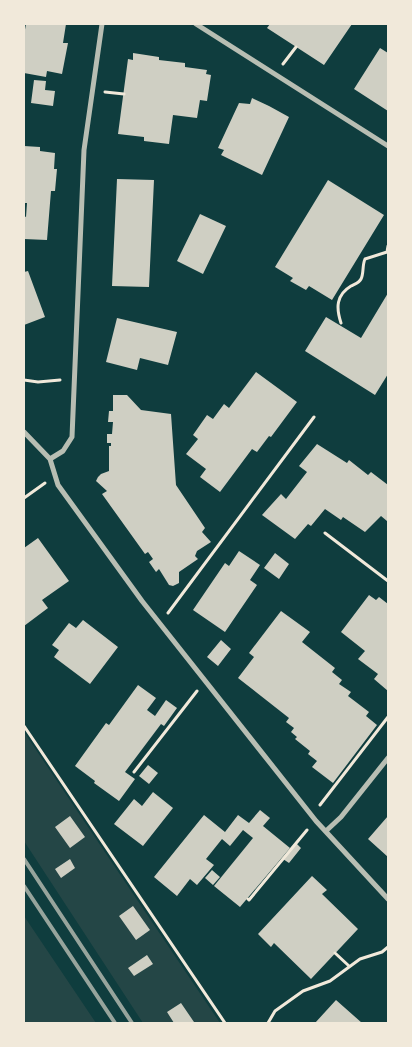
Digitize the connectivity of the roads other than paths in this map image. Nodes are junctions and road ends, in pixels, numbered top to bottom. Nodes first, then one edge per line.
1 (102, 24) edge
2 (196, 24) edge
3 (388, 146) edge
4 (24, 432) edge
5 (50, 459) junction
6 (388, 758) edge
7 (326, 831) junction
8 (388, 899) edge

1 - 5 street
2 - 3 street
4 - 5 street
5 - 7 street
6 - 7 street
7 - 8 street

